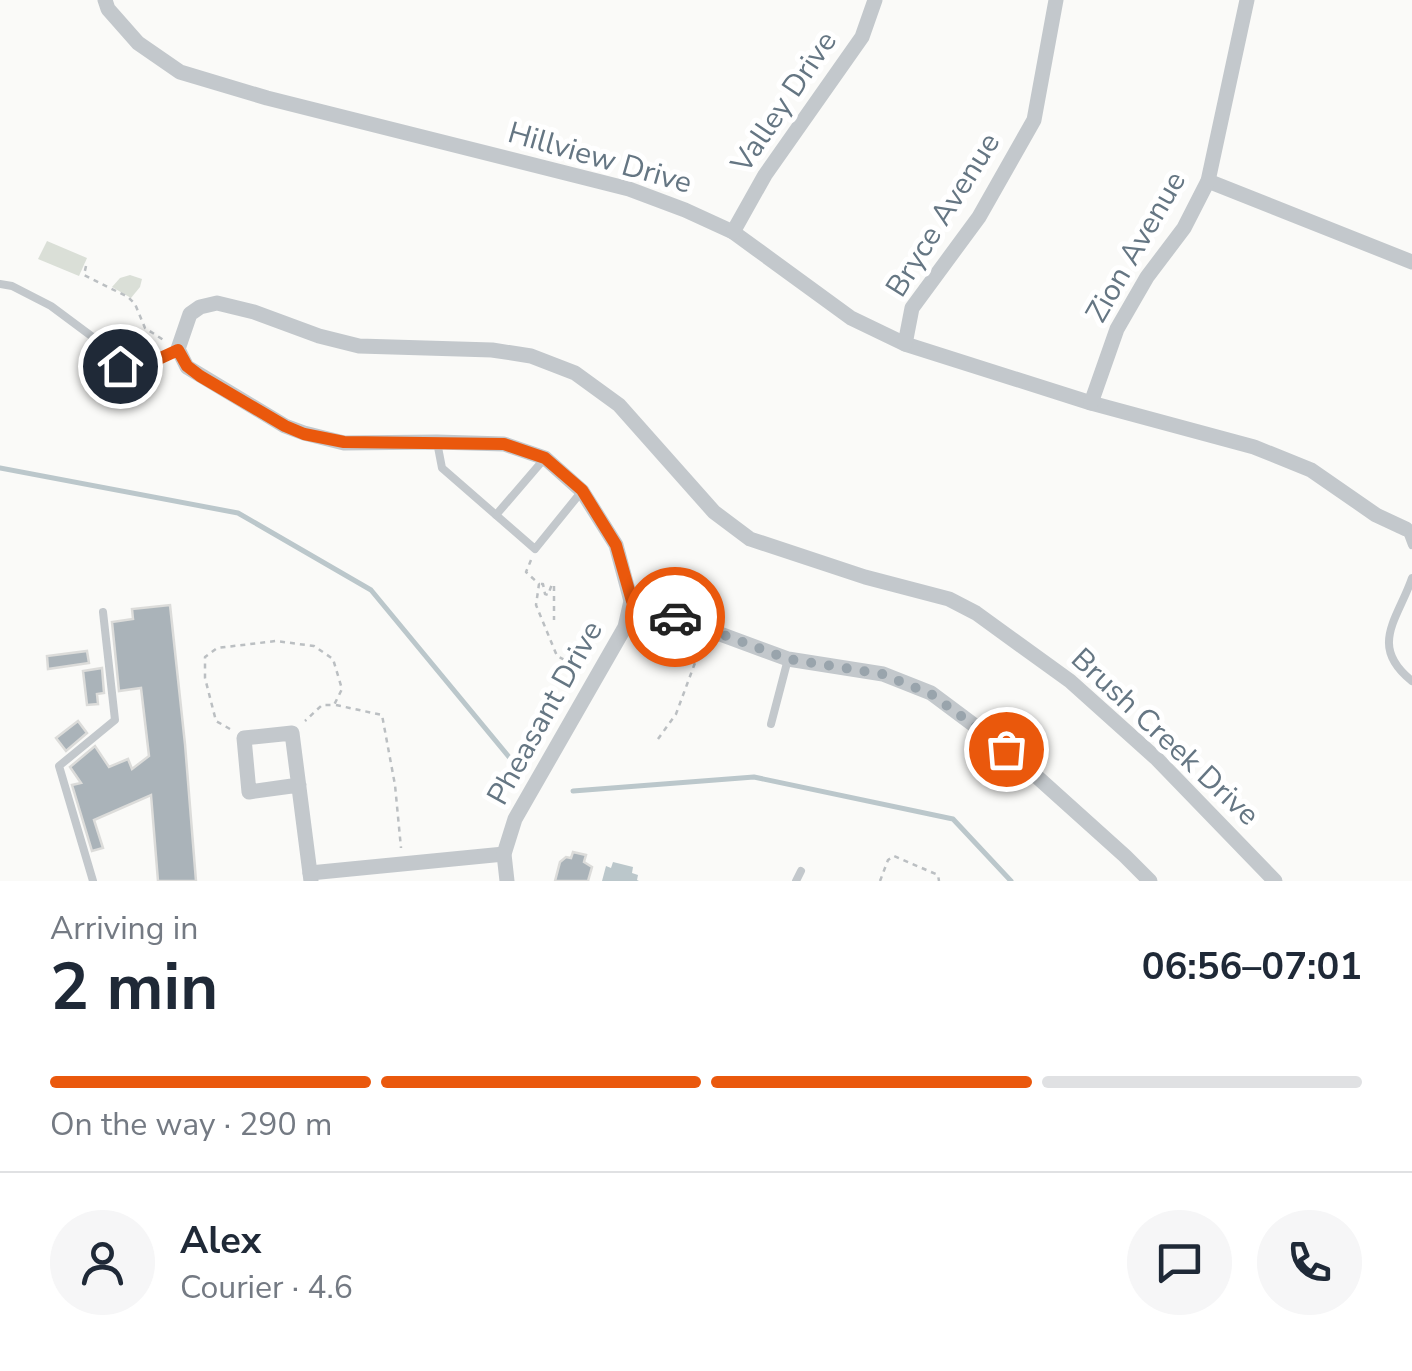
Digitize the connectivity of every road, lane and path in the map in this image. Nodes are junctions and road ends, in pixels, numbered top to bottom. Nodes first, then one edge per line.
1 (105, 0) edge
2 (875, 0) edge
3 (1056, 0) edge
4 (1247, 0) edge
5 (1208, 181) junction
6 (733, 232) junction
7 (1412, 262) edge
8 (86, 266) dead end
9 (0, 284) edge
10 (905, 344) junction
11 (178, 350) junction
12 (1091, 403) junction
13 (437, 442) junction
14 (545, 458) junction
15 (582, 490) junction
16 (496, 515) junction
17 (1409, 537) edge
18 (535, 549) junction
19 (1412, 578) edge
20 (539, 584) junction
21 (632, 601) junction
22 (104, 612) dead end
23 (554, 620) dead end
24 (708, 629) junction
25 (788, 659) junction
26 (597, 677) junction
27 (1412, 681) edge
28 (334, 705) junction
29 (771, 724) dead end
30 (292, 732) junction
31 (244, 738) junction
32 (658, 738) dead end
33 (299, 785) junction
34 (504, 854) junction
35 (402, 865) junction
36 (800, 870) dead end
37 (311, 877) edge
38 (93, 881) edge
39 (507, 881) edge
40 (796, 881) edge
41 (880, 881) edge
42 (940, 881) edge
43 (1150, 881) edge
44 (1275, 881) edge

1 - 6 street, Hillview Drive
2 - 6 street, Valley Drive
3 - 10 street, Bryce Avenue
4 - 5 street, Zion Avenue
5 - 7 street
5 - 12 street, Zion Avenue
6 - 10 street, Hillview Drive
8 - 11 path
9 - 11 lane
10 - 12 street, Hillview Drive
11 - 13 street, Pheasant Drive
11 - 44 street, Brush Creek Drive
12 - 17 street, Hillview Drive
13 - 14 street, Pheasant Drive
13 - 16 lane
14 - 15 street, Pheasant Drive
14 - 16 lane
15 - 18 lane
15 - 21 street, Pheasant Drive
16 - 18 lane
18 - 20 path
19 - 27 lane
20 - 23 path
20 - 26 path
21 - 24 street
21 - 26 street, Pheasant Drive
22 - 38 lane
24 - 25 street
24 - 32 path
25 - 29 lane
25 - 43 street
26 - 34 street, Pheasant Drive
28 - 30 path
28 - 31 path
28 - 35 path
30 - 31 street
30 - 33 street
31 - 33 street
33 - 37 street
34 - 35 street
34 - 39 street, Pheasant Drive
35 - 37 street
36 - 40 lane
41 - 42 path

